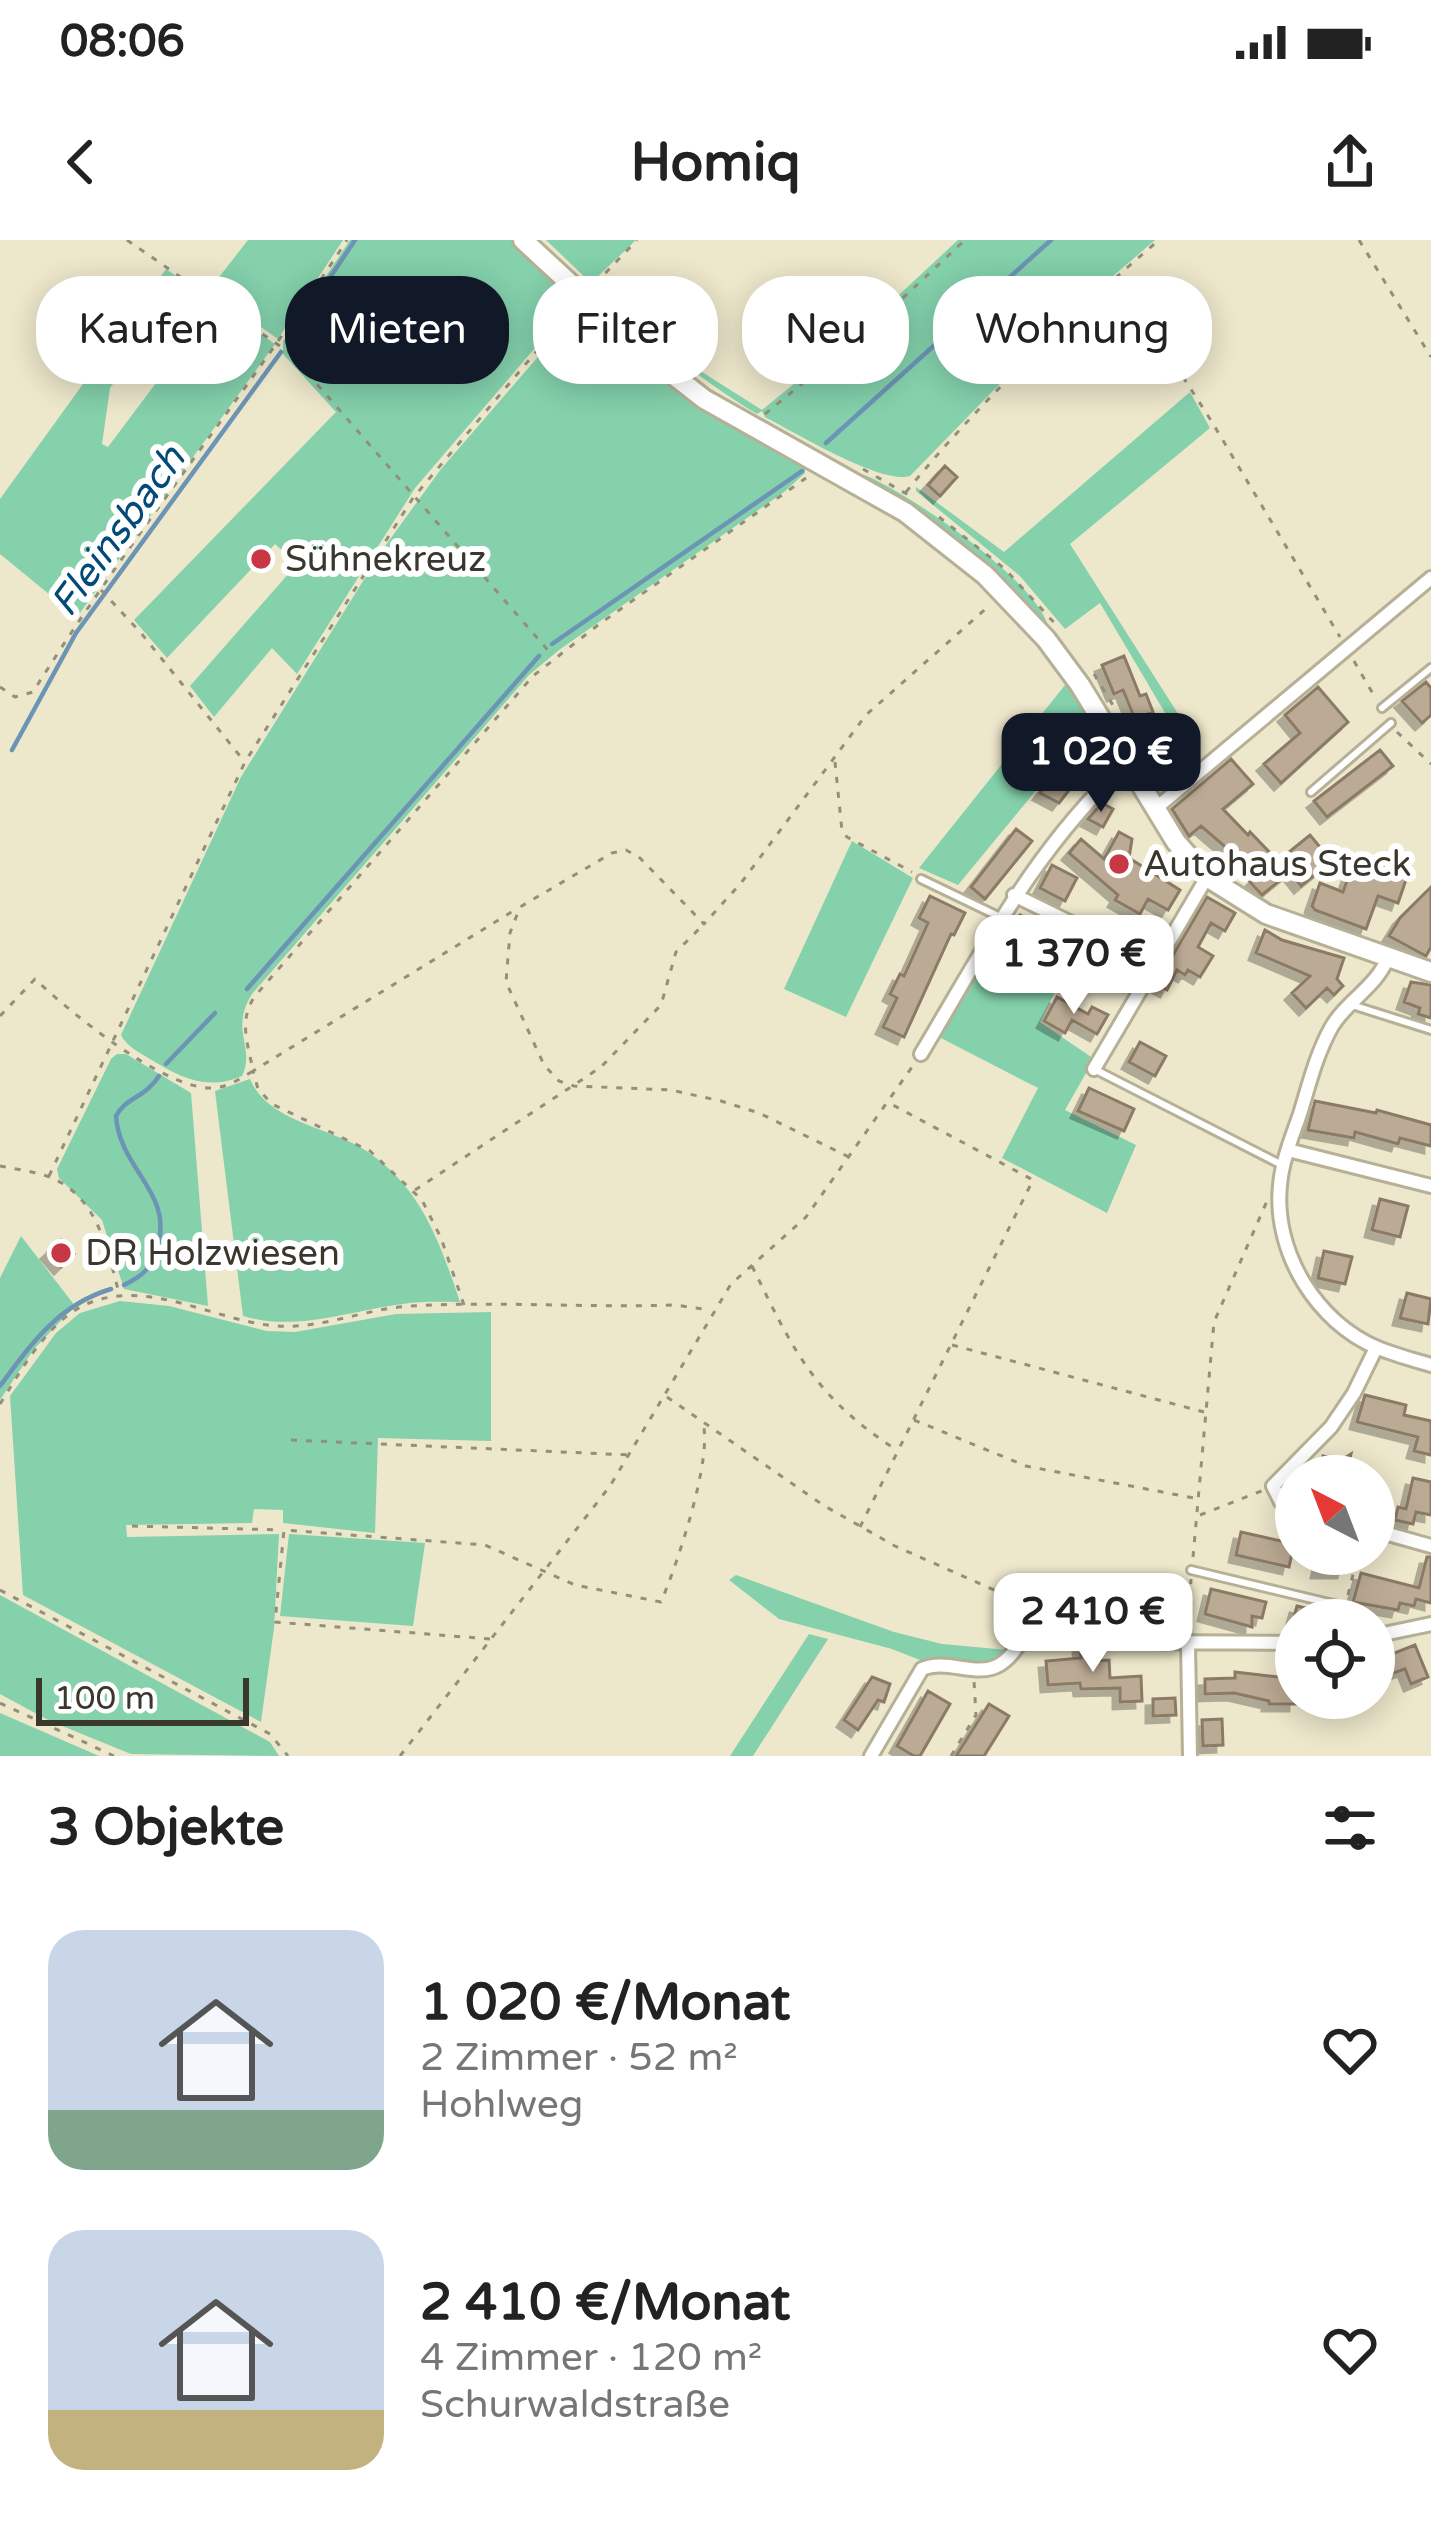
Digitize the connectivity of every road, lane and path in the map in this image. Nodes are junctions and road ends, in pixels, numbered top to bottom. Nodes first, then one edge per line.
1 (127, 240) edge
2 (347, 240) edge
3 (523, 240) edge
4 (637, 240) edge
5 (965, 240) edge
6 (1159, 240) edge
7 (1359, 240) edge
8 (562, 276) edge
9 (603, 276) edge
10 (1118, 276) edge
11 (280, 343) junction
12 (533, 356) edge
13 (1431, 357) edge
14 (684, 384) edge
15 (1003, 384) edge
16 (1188, 384) edge
17 (750, 427) junction
18 (822, 466) junction
19 (906, 492) dead end
20 (413, 498) junction
21 (1431, 578) edge
22 (101, 590) junction
23 (989, 606) dead end
24 (1347, 650) junction
25 (554, 657) junction
26 (1431, 668) edge
27 (0, 687) edge
28 (1382, 708) dead end
29 (1391, 723) dead end
30 (835, 760) junction
31 (245, 762) junction
32 (1127, 762) junction
33 (1311, 792) dead end
34 (1155, 809) junction
35 (1207, 877) junction
36 (921, 879) joint
37 (1014, 895) junction
38 (520, 908) junction
39 (1000, 916) junction
40 (704, 924) junction
41 (1388, 958) junction
42 (1155, 964) junction
43 (1431, 972) edge
44 (1349, 1004) junction
45 (0, 1016) edge
46 (1431, 1030) edge
47 (114, 1044) junction
48 (921, 1054) joint
49 (1094, 1069) joint
50 (253, 1071) junction
51 (574, 1086) junction
52 (889, 1103) junction
53 (1288, 1150) junction
54 (849, 1157) junction
55 (1284, 1165) junction
56 (0, 1166) edge
57 (49, 1176) junction
58 (1431, 1186) edge
59 (1280, 1187) junction
60 (414, 1191) junction
61 (751, 1265) junction
62 (119, 1294) junction
63 (464, 1306) junction
64 (712, 1310) junction
65 (951, 1345) junction
66 (1376, 1348) junction
67 (1431, 1366) edge
68 (665, 1396) junction
69 (0, 1404) edge
70 (1206, 1412) junction
71 (702, 1420) junction
72 (913, 1420) junction
73 (291, 1440) dead end
74 (897, 1450) junction
75 (630, 1455) junction
76 (1273, 1486) junction
77 (1275, 1490) edge
78 (1198, 1516) dead end
79 (132, 1526) dead end
80 (860, 1527) junction
81 (284, 1530) junction
82 (1395, 1536) edge
83 (1431, 1546) edge
84 (1191, 1570) dead end
85 (544, 1571) junction
86 (0, 1591) edge
87 (1312, 1599) edge
88 (1047, 1616) junction
89 (1431, 1624) edge
90 (1395, 1632) edge
91 (490, 1639) junction
92 (1188, 1643) junction
93 (1275, 1643) edge
94 (974, 1680) dead end
95 (0, 1703) edge
96 (114, 1756) edge
97 (288, 1756) edge
98 (400, 1756) edge
99 (871, 1756) edge
100 (951, 1756) edge
101 (1190, 1756) edge

1 - 11 path
2 - 11 path
3 - 8 street
4 - 9 path
5 - 17 path
6 - 10 path
7 - 13 path
11 - 20 path
11 - 22 path
12 - 20 path
14 - 17 street
15 - 19 path
16 - 24 path
17 - 18 street
18 - 25 path
18 - 32 street
20 - 25 path
20 - 31 path
21 - 24 street
22 - 27 path
22 - 31 path
23 - 30 path
24 - 34 street
25 - 50 path
26 - 28 lane
29 - 33 lane
30 - 36 path
30 - 40 path
31 - 47 path
32 - 34 street
32 - 37 street
34 - 35 street
35 - 41 street
35 - 42 street
36 - 39 lane
37 - 39 street
37 - 42 street
38 - 40 path
38 - 50 path
38 - 51 path
39 - 48 street
40 - 51 path
41 - 43 street
41 - 44 street
42 - 49 street
44 - 46 lane
44 - 53 street
45 - 47 path
47 - 50 path
47 - 57 path
48 - 52 path
49 - 55 lane
50 - 60 path
51 - 54 path
51 - 60 path
52 - 54 path
52 - 65 path
53 - 55 street
53 - 58 street
54 - 61 path
55 - 59 street
56 - 57 path
57 - 62 path
59 - 66 street
59 - 70 path
60 - 63 path
61 - 64 path
61 - 74 path
62 - 63 path
62 - 69 path
63 - 64 path
64 - 68 path
65 - 70 path
65 - 72 path
66 - 67 street
66 - 76 street
68 - 71 path
68 - 75 path
70 - 72 path
71 - 80 path
71 - 85 path
72 - 74 path
73 - 75 path
74 - 80 path
75 - 85 path
76 - 77 street
76 - 78 path
79 - 81 path
80 - 88 path
81 - 85 path
81 - 91 path
82 - 83 street
84 - 87 lane
85 - 91 path
86 - 97 path
88 - 92 street
88 - 99 street
89 - 90 street
91 - 98 path
92 - 93 street
92 - 101 street
94 - 100 path
95 - 96 path

